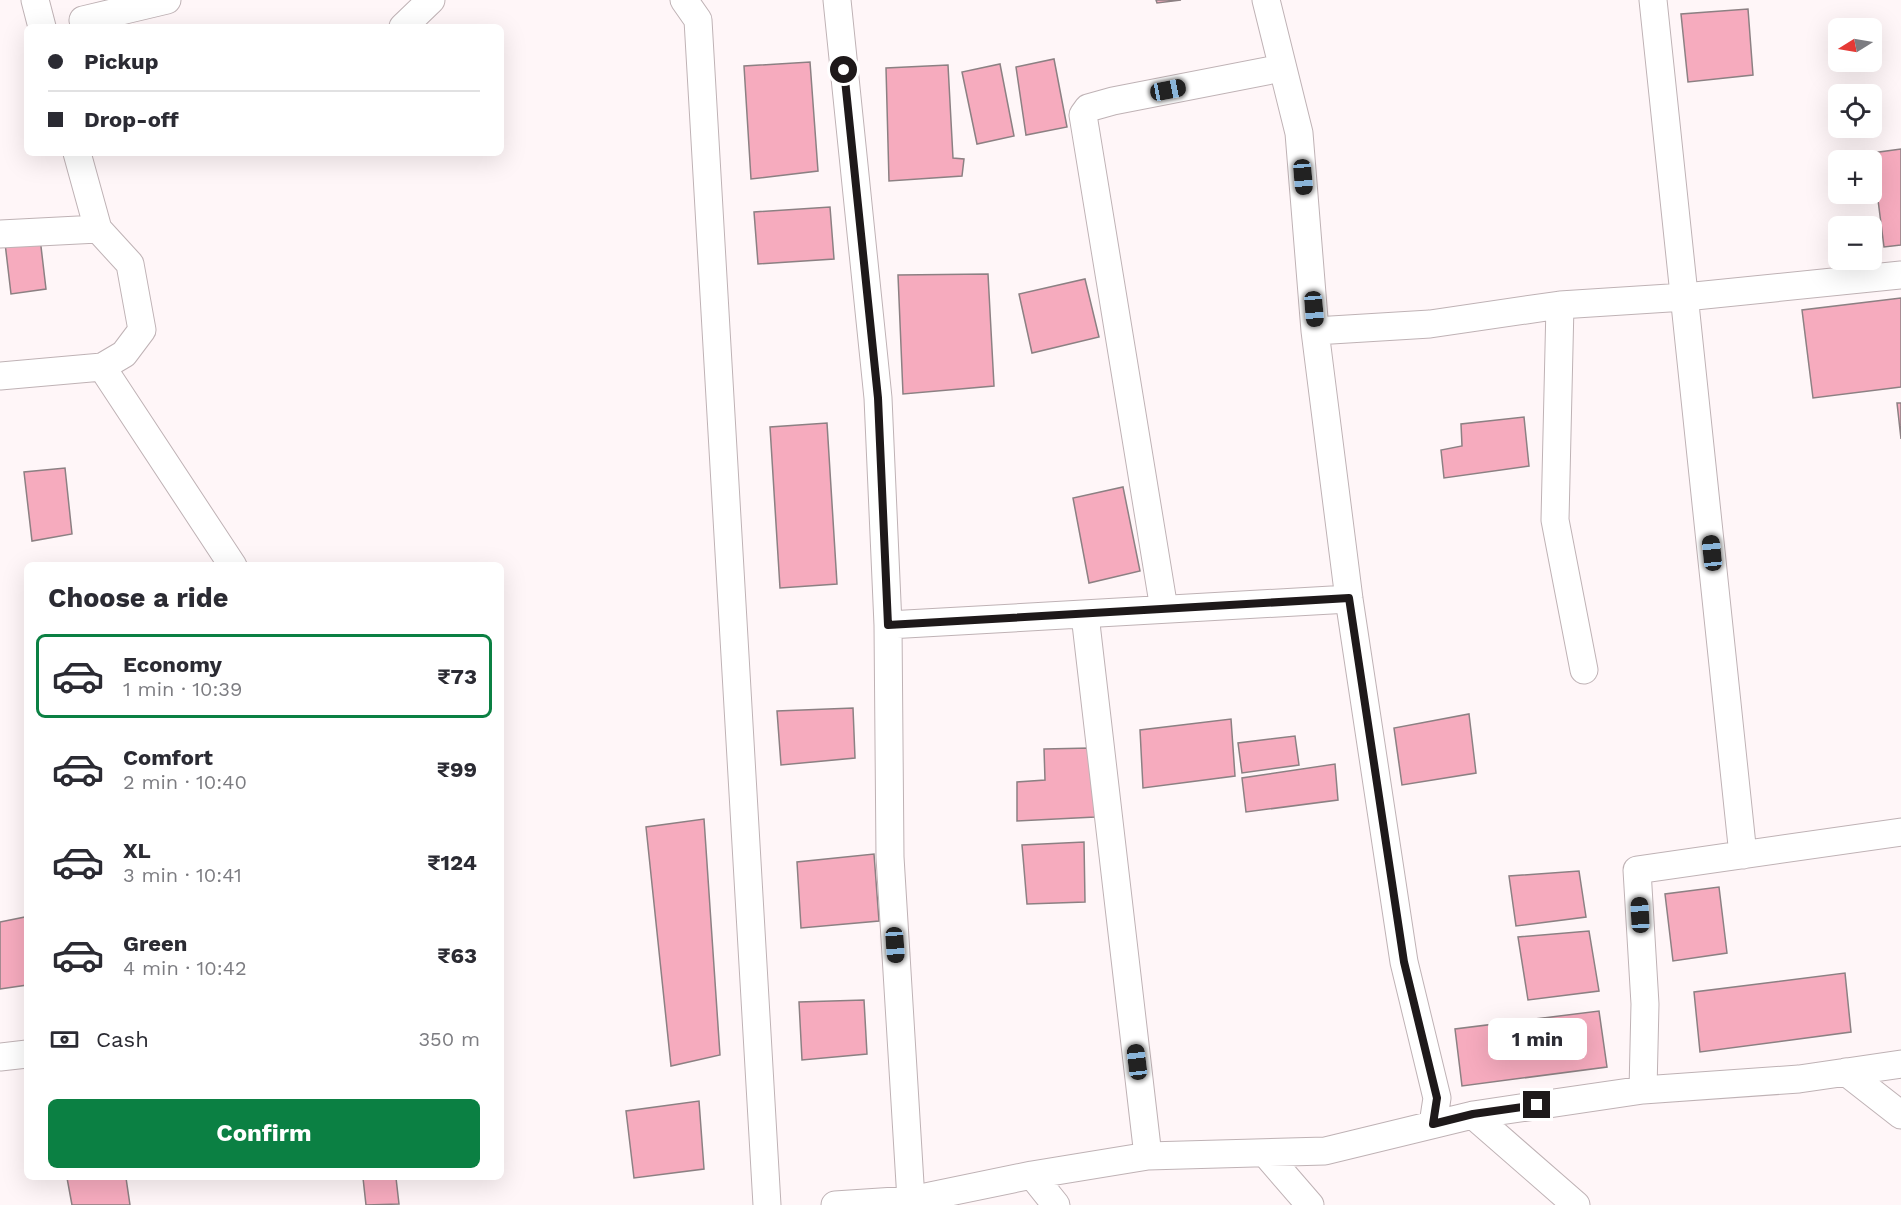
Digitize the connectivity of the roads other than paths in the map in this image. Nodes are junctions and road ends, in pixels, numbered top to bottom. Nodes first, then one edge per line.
1 (35, 0) edge
2 (167, 0) edge
3 (431, 0) edge
4 (684, 0) edge
5 (837, 0) edge
6 (1266, 0) edge
7 (1653, 0) edge
8 (41, 24) edge
9 (84, 24) edge
10 (406, 24) edge
11 (1282, 68) junction
12 (78, 156) edge
13 (98, 229) junction
14 (0, 234) edge
15 (1901, 275) edge
16 (1685, 297) junction
17 (1560, 305) junction
18 (1315, 332) junction
19 (102, 367) junction
20 (0, 376) edge
21 (230, 562) edge
22 (1349, 598) junction
23 (1164, 609) junction
24 (1085, 615) junction
25 (888, 625) junction
26 (1584, 670) dead end
27 (1901, 832) edge
28 (1743, 855) junction
29 (24, 1054) edge
30 (0, 1057) edge
31 (1901, 1064) edge
32 (1846, 1072) junction
33 (1643, 1090) junction
34 (1473, 1114) junction
35 (1901, 1115) edge
36 (1433, 1124) junction
37 (1265, 1153) junction
38 (1148, 1156) junction
39 (1032, 1175) junction
40 (911, 1200) junction
41 (767, 1205) edge
42 (835, 1205) edge
43 (1056, 1205) edge
44 (1310, 1205) edge
45 (1575, 1205) edge

1 - 8 street
2 - 9 street
3 - 10 street
4 - 41 street
5 - 25 street
6 - 11 street
7 - 16 street
11 - 18 street
11 - 23 street
12 - 13 street
13 - 14 street
13 - 19 street
15 - 16 street
16 - 17 street
16 - 28 street
17 - 18 street
17 - 26 street
18 - 22 street
19 - 20 street
19 - 21 street
22 - 23 street
22 - 36 street
23 - 24 street
24 - 25 street
24 - 38 street
25 - 40 street
27 - 28 street
28 - 33 street
29 - 30 street
31 - 32 street
32 - 33 street
32 - 35 street
33 - 34 street
34 - 36 street
34 - 45 street
36 - 37 street
37 - 38 street
37 - 44 street
38 - 39 street
39 - 40 street
39 - 43 street
40 - 42 street

